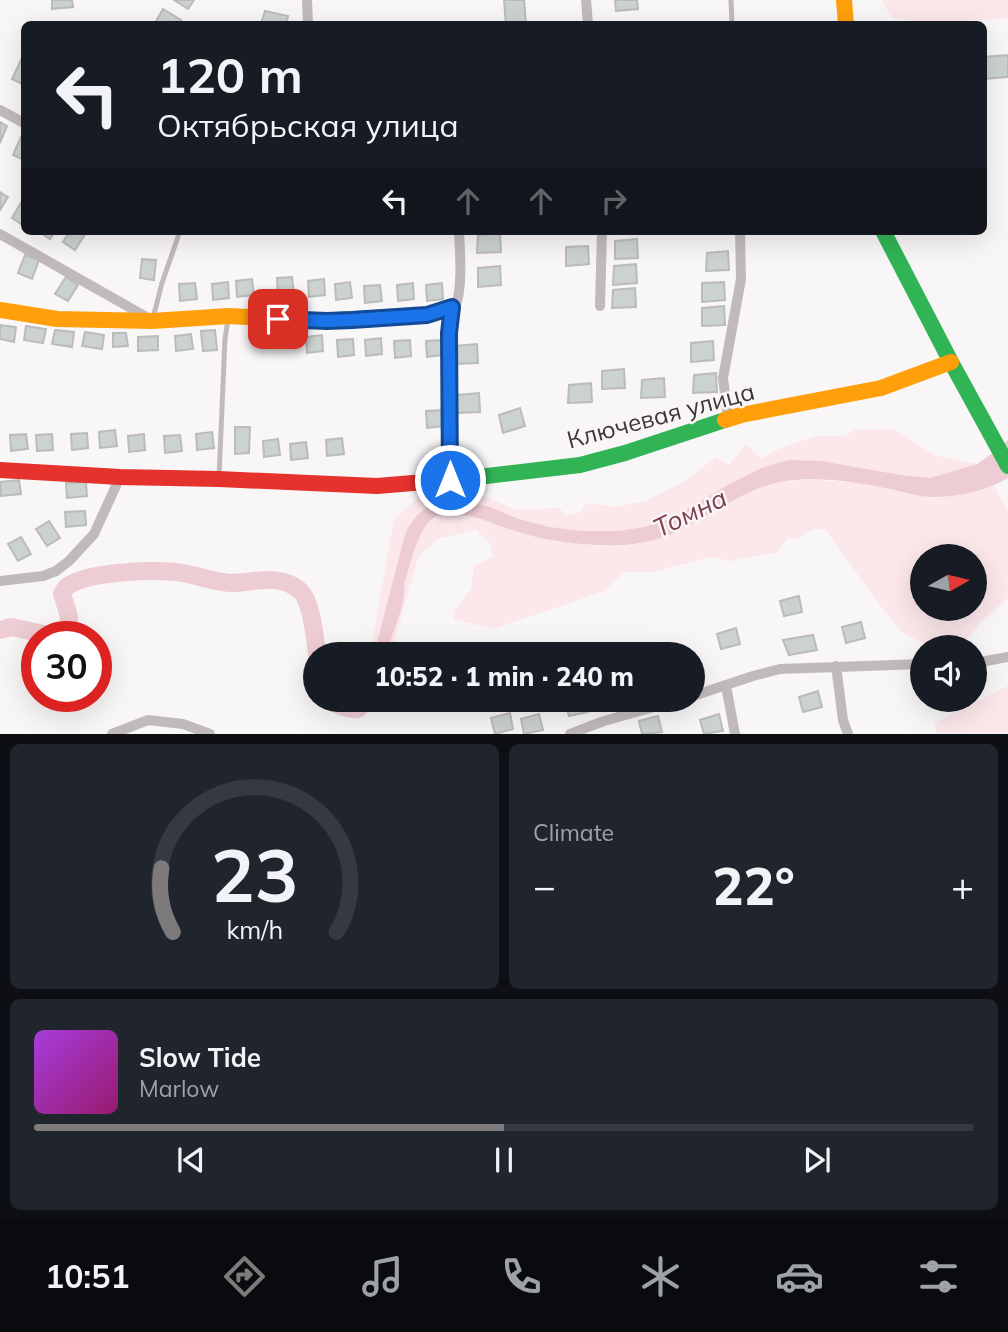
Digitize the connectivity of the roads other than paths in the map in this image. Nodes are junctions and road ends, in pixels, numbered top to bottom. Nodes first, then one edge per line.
1 (307, 0) edge
2 (586, 0) edge
3 (731, 0) edge
4 (844, 0) edge
5 (308, 21) edge
6 (588, 21) edge
7 (732, 21) edge
8 (846, 21) edge
9 (0, 110) edge
10 (21, 121) edge
11 (0, 234) edge
12 (179, 235) edge
13 (459, 235) edge
14 (602, 235) edge
15 (740, 235) edge
16 (885, 235) edge
17 (600, 306) dead end
18 (452, 307) junction
19 (0, 310) edge
20 (229, 316) junction
21 (152, 321) junction
22 (951, 362) junction
23 (728, 418) junction
24 (1008, 466) edge
25 (0, 470) edge
26 (120, 477) junction
27 (219, 479) junction
28 (450, 480) junction
29 (0, 581) edge
30 (1008, 657) edge
31 (987, 661) edge
32 (910, 664) edge
33 (836, 666) junction
34 (726, 686) junction
35 (705, 692) edge
36 (637, 712) edge
37 (112, 733) edge
38 (209, 733) edge
39 (570, 733) edge
40 (735, 733) edge
41 (848, 733) edge

1 - 5 street
2 - 6 street
3 - 7 lane
4 - 8 street
9 - 10 street
11 - 21 street
12 - 21 lane
13 - 18 street
14 - 17 street
15 - 23 street
16 - 22 street
18 - 20 street
18 - 28 street
19 - 21 street
20 - 21 street
20 - 27 lane
22 - 23 street, Ключевая улица
22 - 24 street
23 - 28 street, Ключевая улица
25 - 26 street, Ключевая улица
26 - 27 street, Ключевая улица
26 - 29 street
27 - 28 street, Ключевая улица
30 - 31 street
32 - 33 street
33 - 34 street
33 - 41 street
34 - 35 street
34 - 40 street
36 - 39 street
37 - 38 street

